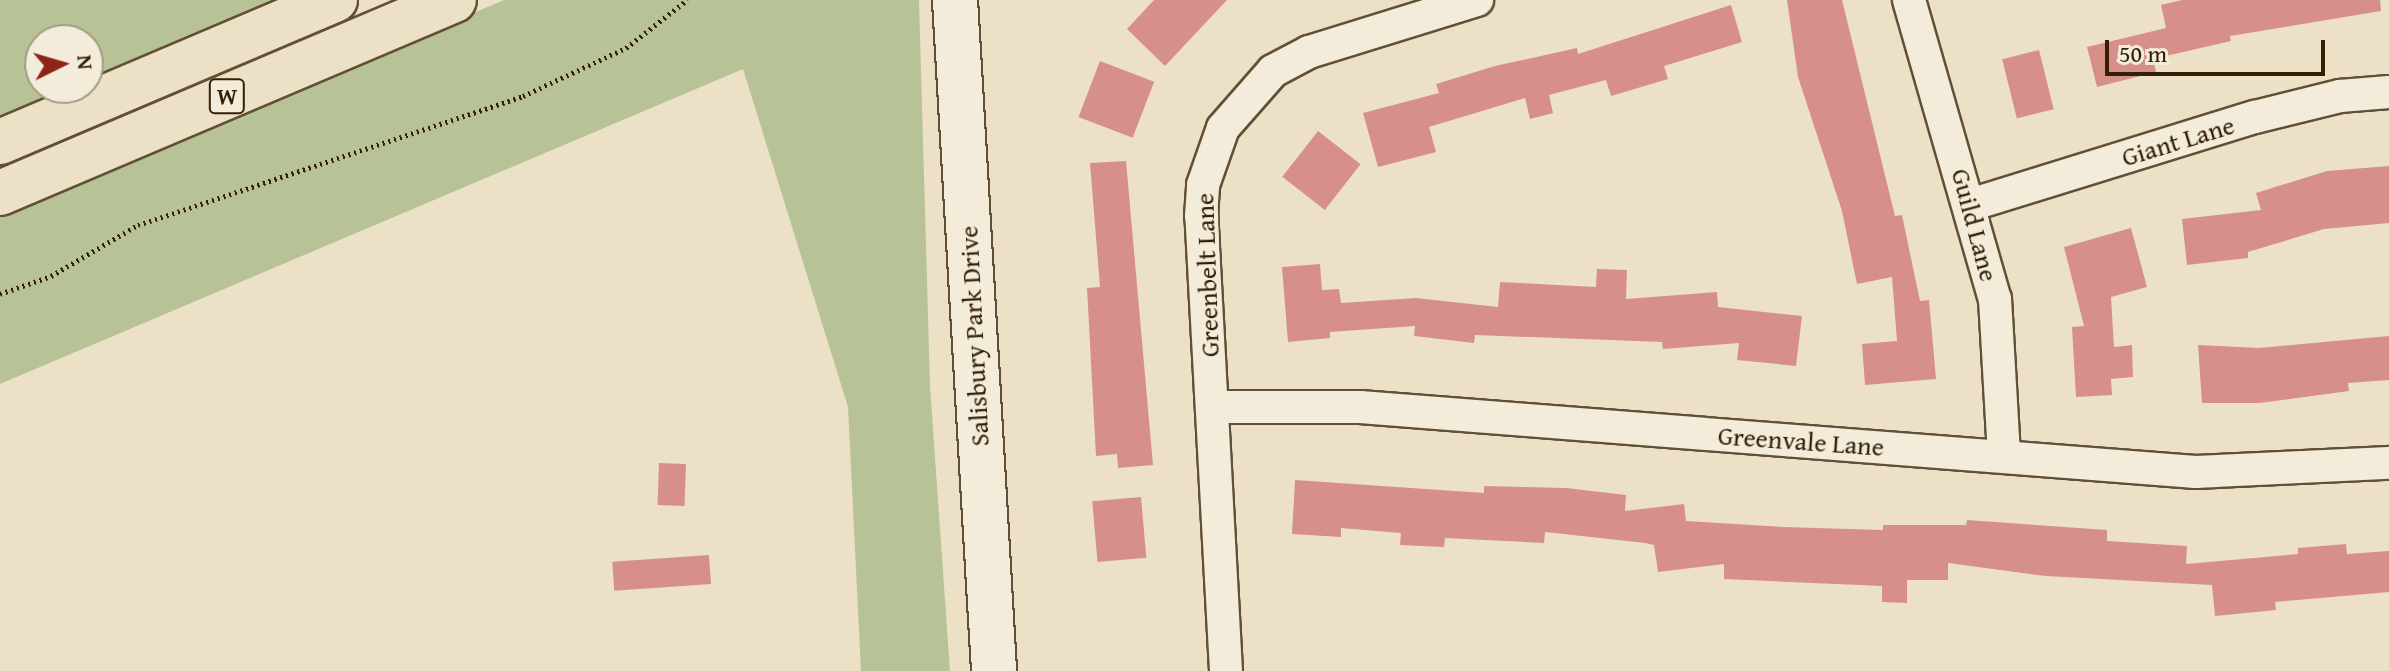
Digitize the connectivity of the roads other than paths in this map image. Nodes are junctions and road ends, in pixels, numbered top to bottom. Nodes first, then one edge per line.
1 (335, 0) edge
2 (454, 0) edge
3 (955, 0) edge
4 (1477, 0) edge
5 (1909, 0) edge
6 (2389, 92) edge
7 (0, 142) edge
8 (0, 193) edge
9 (1970, 205) junction
10 (1212, 407) junction
11 (2004, 456) junction
12 (2389, 463) edge
13 (994, 671) edge
14 (1226, 671) edge

1 - 7 highway, W
2 - 8 highway, W
3 - 13 main road, Salisbury Park Drive
4 - 10 street, Greenbelt Lane
5 - 9 street, Guild Lane
6 - 9 street, Giant Lane
9 - 11 street, Guild Lane
10 - 11 street, Greenvale Lane
10 - 14 street, Greenbelt Lane
11 - 12 street, Greenvale Lane

